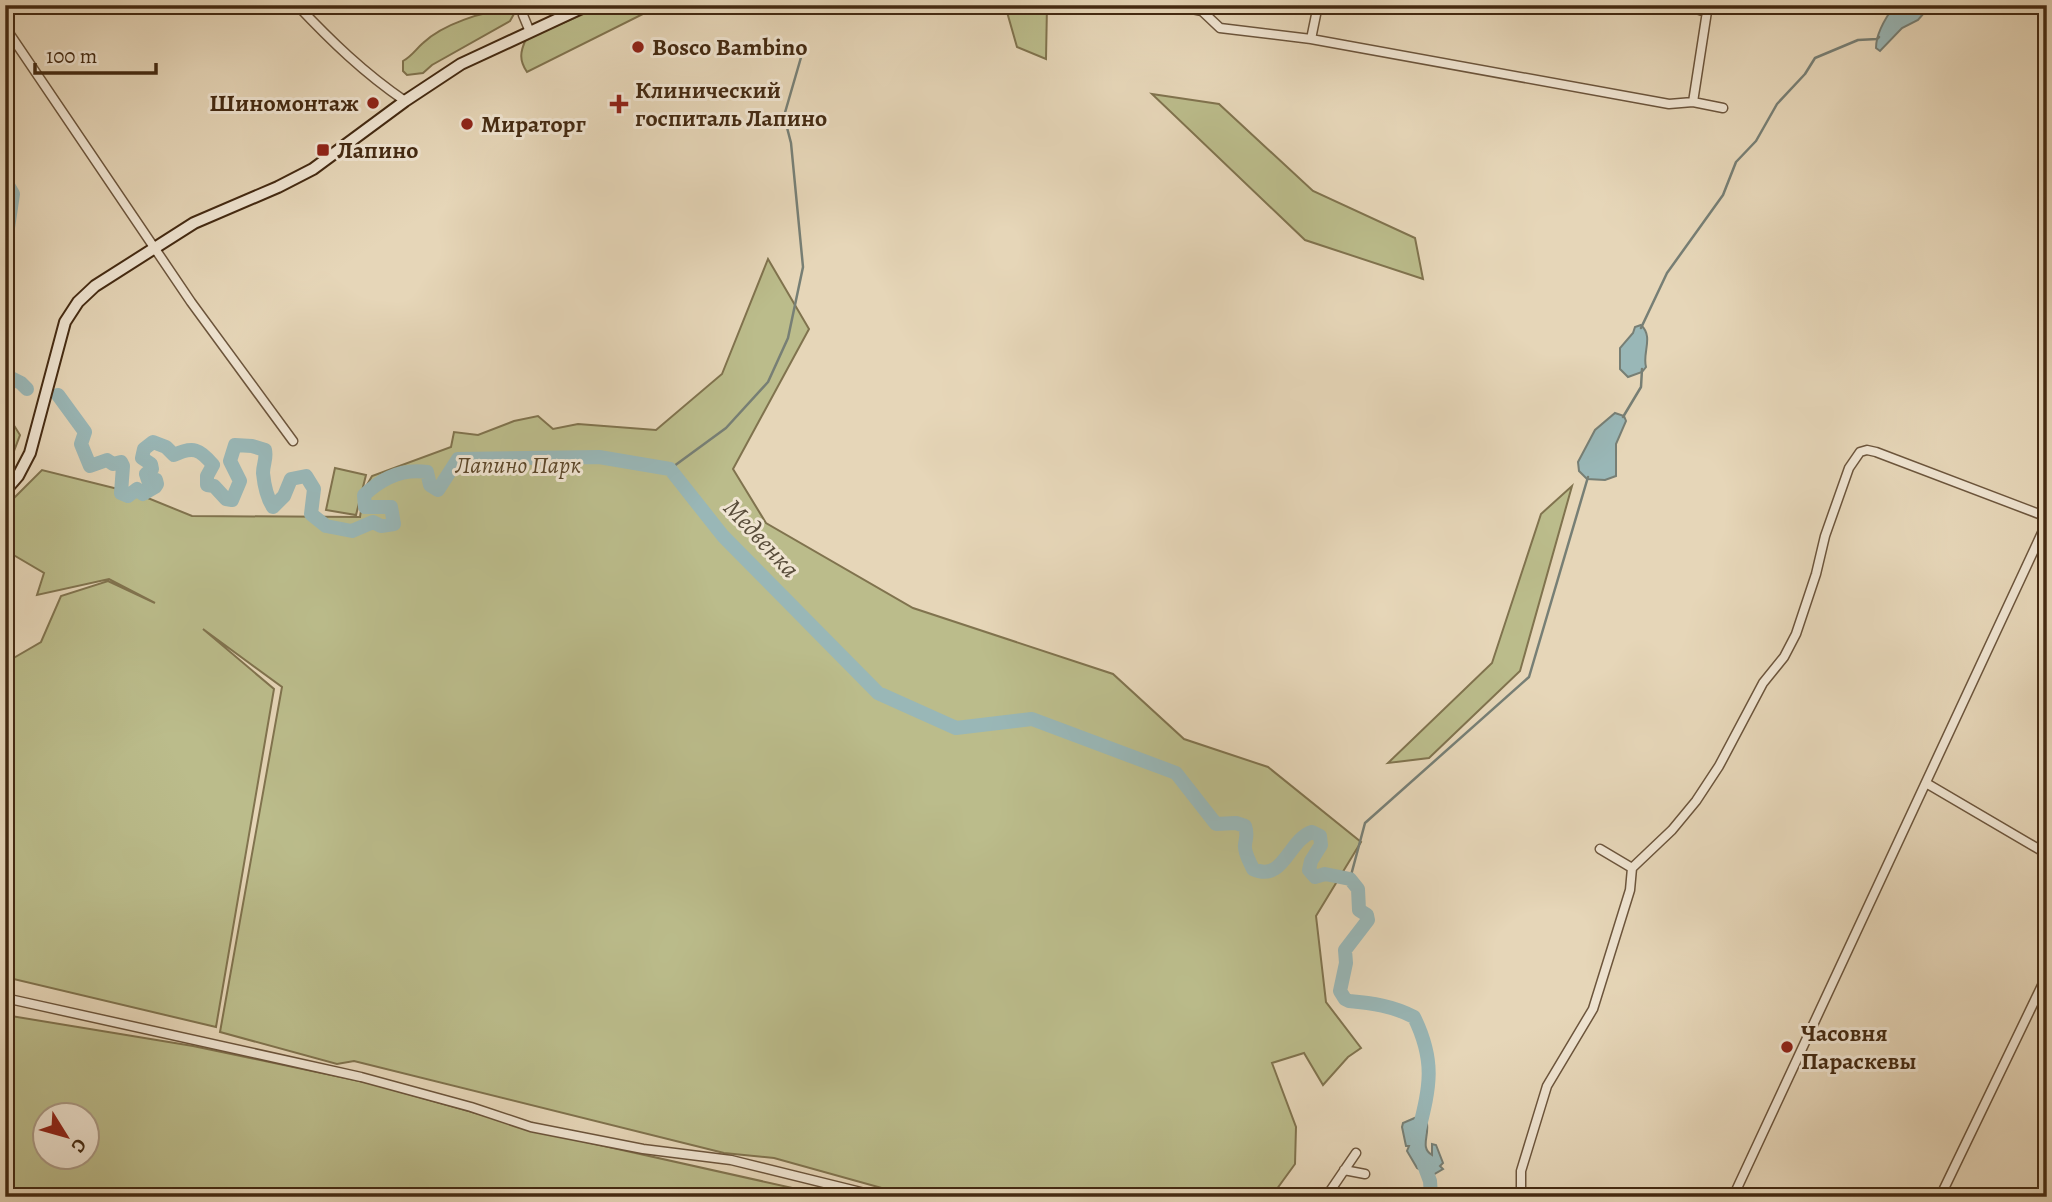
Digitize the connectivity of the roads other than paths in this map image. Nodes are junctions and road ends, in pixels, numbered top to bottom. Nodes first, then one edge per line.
1 (297, 5) edge
2 (521, 5) edge
3 (589, 5) edge
4 (1173, 5) edge
5 (1318, 5) edge
6 (1683, 5) edge
7 (1707, 9) edge
8 (5, 27) edge
9 (530, 32) junction
10 (1311, 39) junction
11 (405, 101) junction
12 (1693, 102) junction
13 (1723, 108) dead end
14 (154, 247) junction
15 (293, 441) dead end
16 (5, 491) edge
17 (2047, 520) edge
18 (1926, 783) junction
19 (1600, 849) dead end
20 (2047, 854) edge
21 (1632, 868) junction
22 (2047, 975) edge
23 (5, 998) edge
24 (1356, 1153) dead end
25 (1344, 1170) junction
26 (1365, 1174) dead end
27 (1327, 1196) edge
28 (881, 1197) edge
29 (1521, 1197) edge
30 (1733, 1197) edge
31 (1940, 1197) edge

1 - 11 street
2 - 9 street
3 - 9 main road
4 - 10 street
5 - 10 street
6 - 7 street
7 - 12 street
8 - 14 street
9 - 11 main road
10 - 12 street
11 - 14 main road
12 - 13 street
14 - 15 street
14 - 16 main road
17 - 18 street
17 - 21 street
18 - 20 street
18 - 30 street
19 - 21 street
21 - 29 street
22 - 31 street
23 - 28 street
24 - 25 street
25 - 26 street
25 - 27 street

